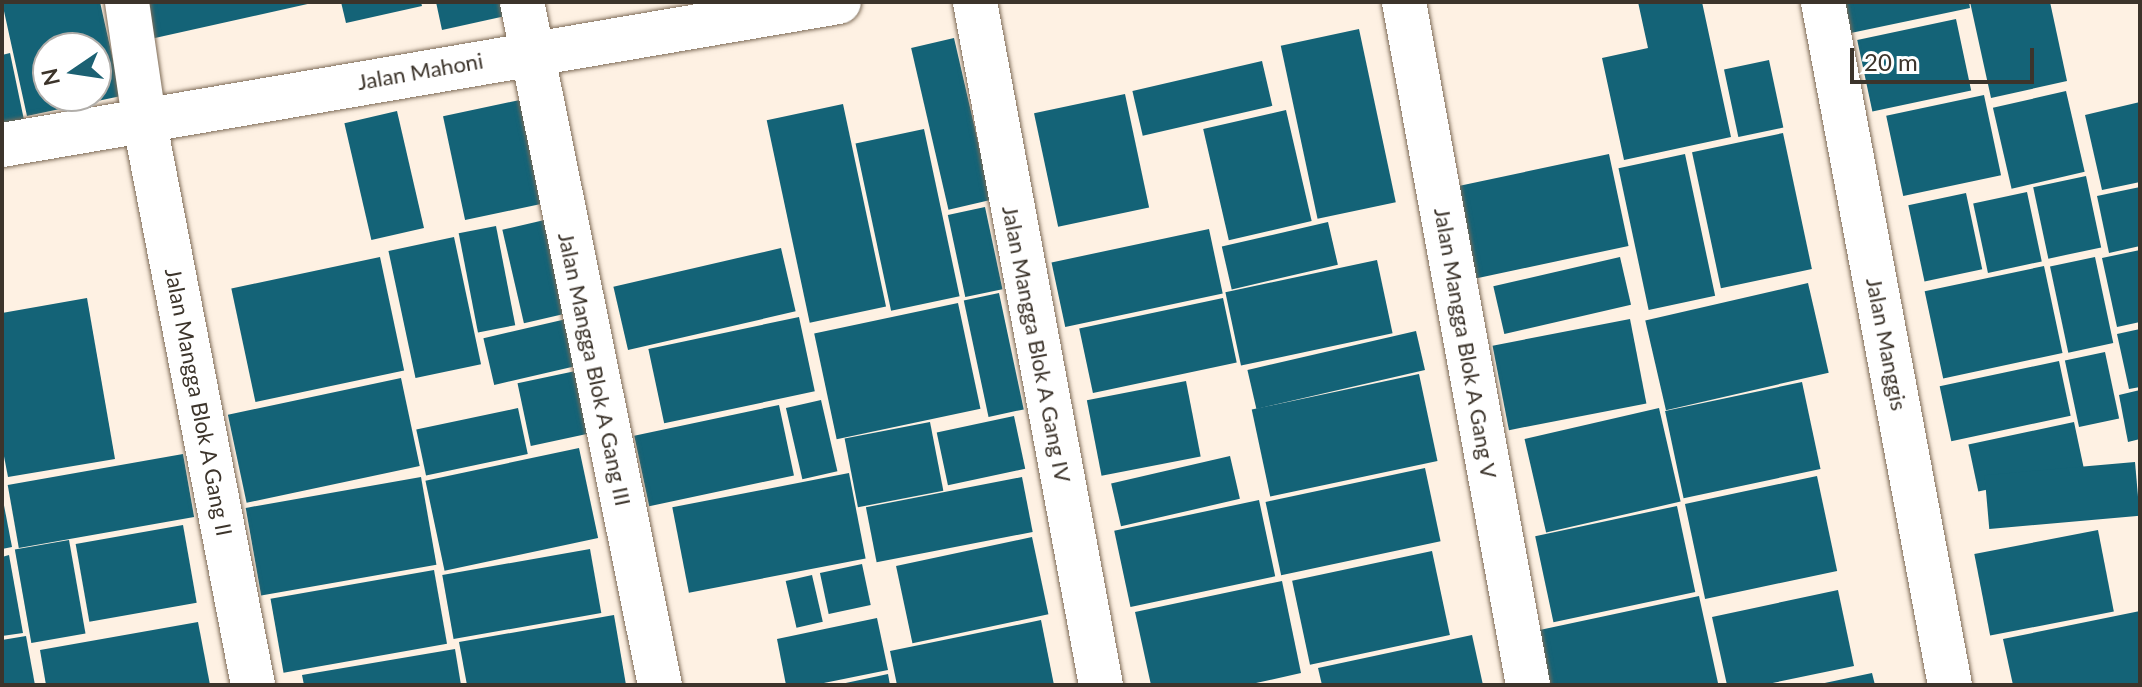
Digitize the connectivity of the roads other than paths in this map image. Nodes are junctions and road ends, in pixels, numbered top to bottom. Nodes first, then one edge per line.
1 (127, 2) edge
2 (522, 2) edge
3 (839, 2) edge
4 (975, 2) edge
5 (1404, 2) edge
6 (1823, 2) edge
7 (530, 52) junction
8 (144, 119) junction
9 (2, 145) edge
10 (253, 685) edge
11 (660, 685) edge
12 (1101, 685) edge
13 (1528, 685) edge
14 (1950, 685) edge

1 - 8 street, Jalan Mangga Blok A Gang II
2 - 7 street, Jalan Mangga Blok A Gang III
3 - 7 street, Jalan Mahoni
4 - 12 street, Jalan Mangga Blok A Gang IV
5 - 13 street, Jalan Mangga Blok A Gang V
6 - 14 street, Jalan Manggis
7 - 8 street, Jalan Mahoni
7 - 11 street, Jalan Mangga Blok A Gang III
8 - 9 street, Jalan Mahoni
8 - 10 street, Jalan Mangga Blok A Gang II

